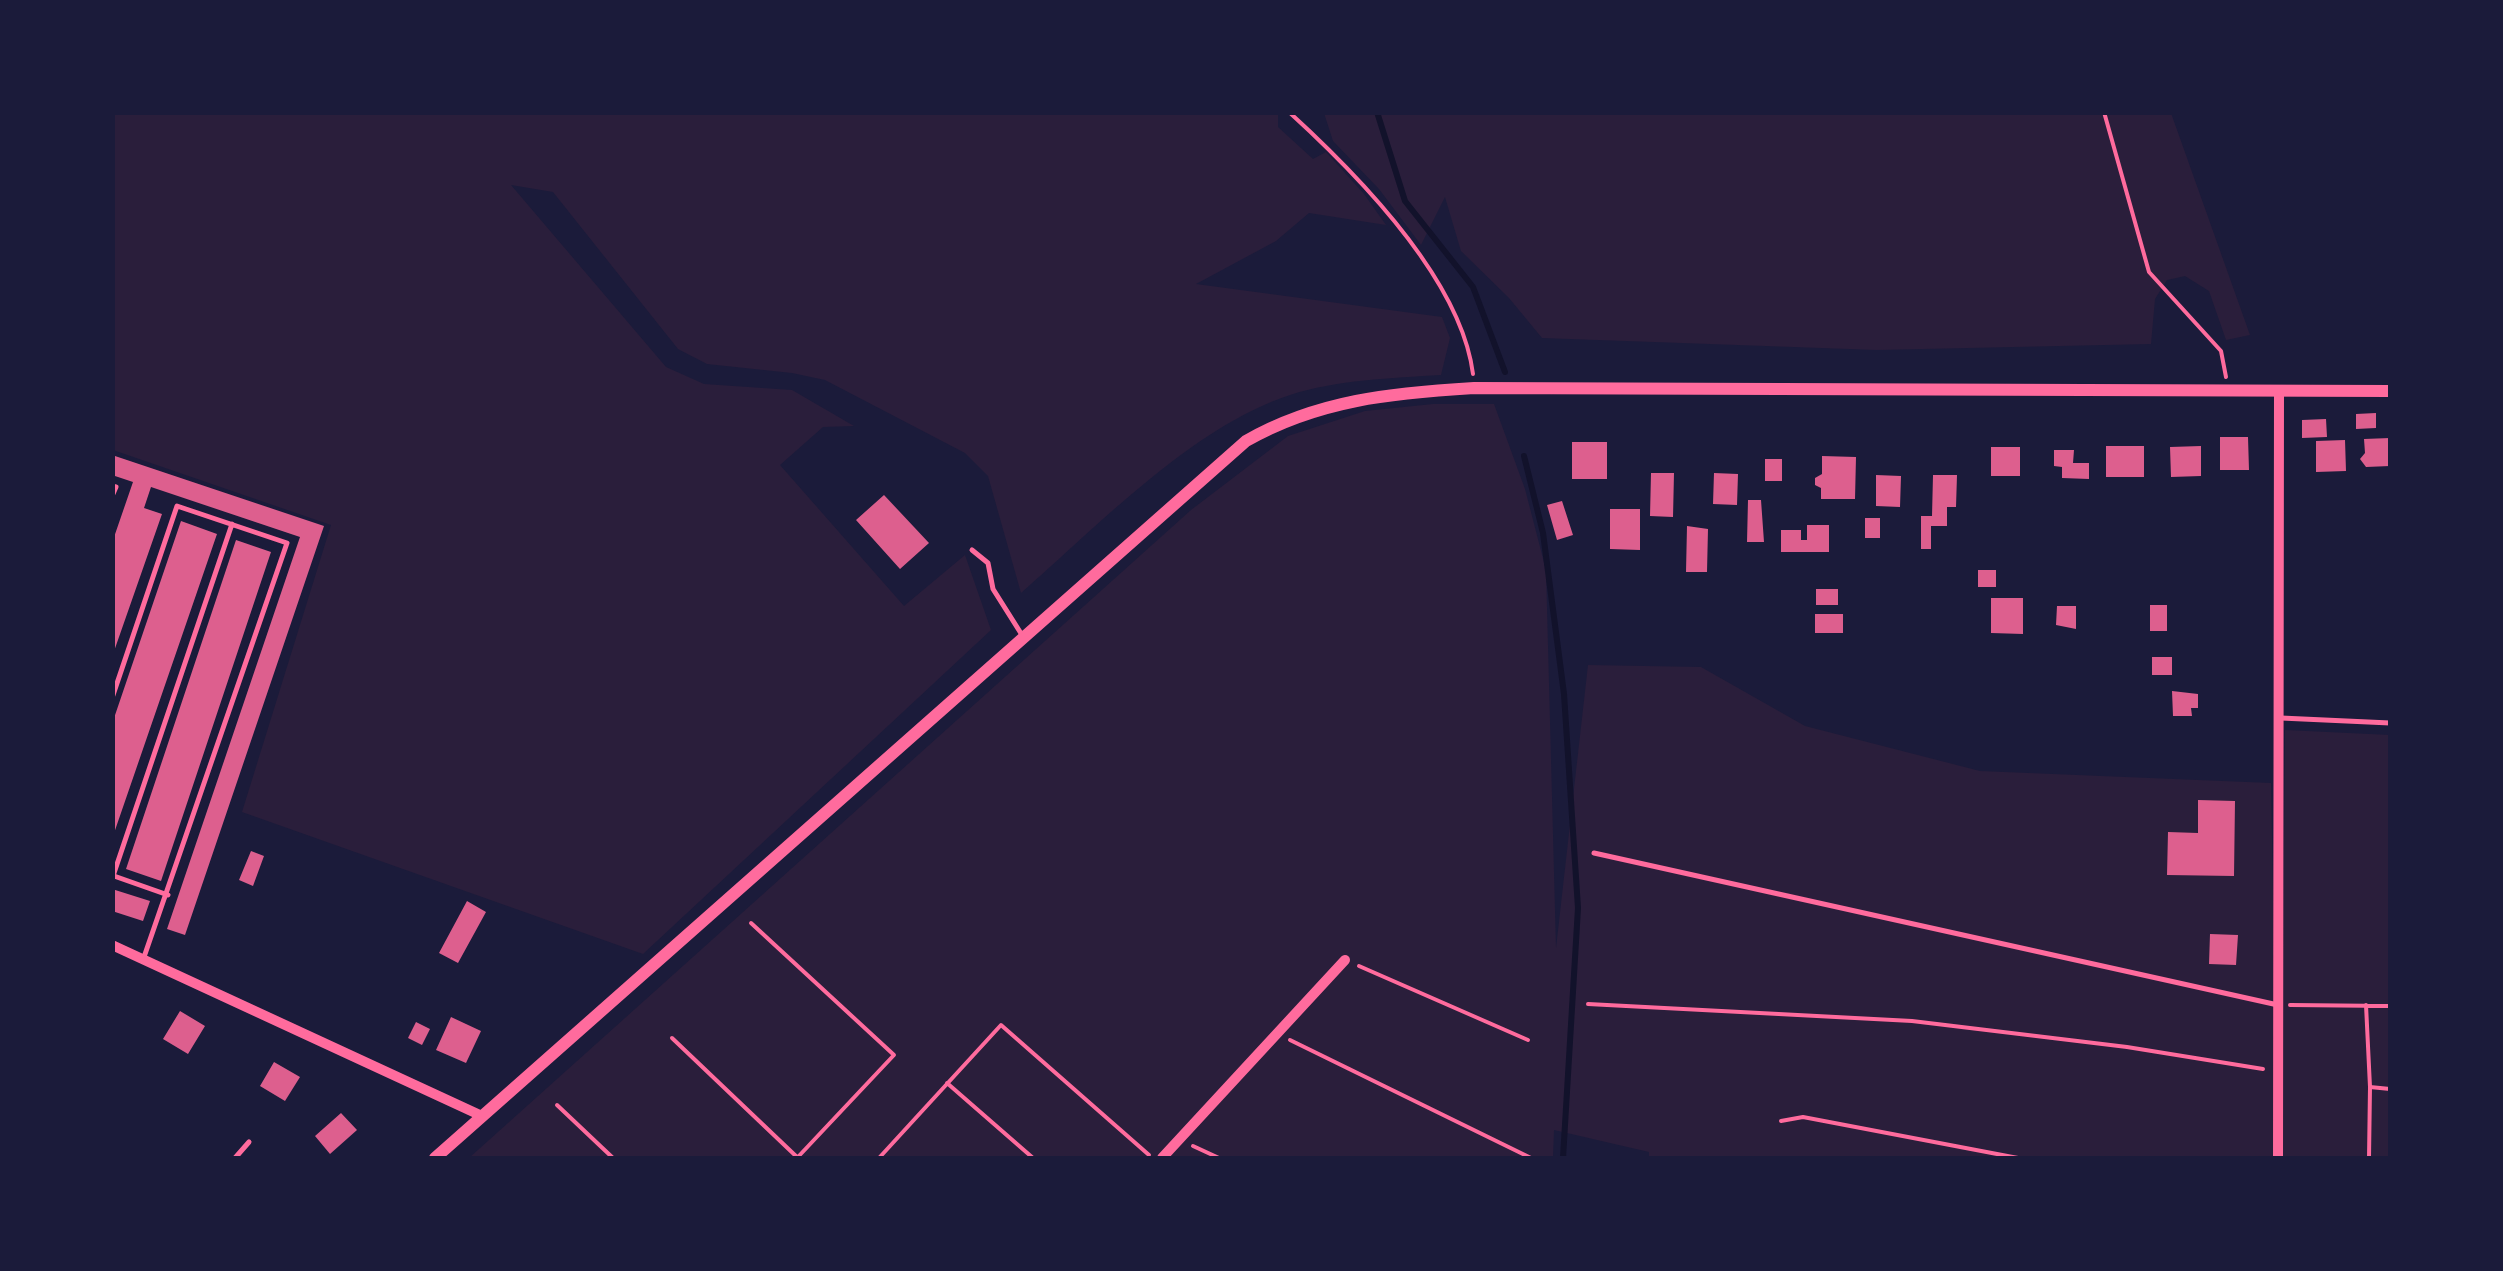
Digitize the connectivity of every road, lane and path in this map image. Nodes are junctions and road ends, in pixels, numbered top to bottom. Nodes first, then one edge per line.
1 (1289, 112) edge
2 (2104, 112) edge
3 (1474, 388) junction
4 (2228, 392) junction
5 (2279, 392) junction
6 (2390, 392) edge
7 (112, 486) edge
8 (112, 496) edge
9 (232, 524) junction
10 (972, 550) dead end
11 (1023, 638) junction
12 (112, 698) edge
13 (2278, 718) junction
14 (2390, 724) edge
15 (1594, 853) dead end
16 (113, 876) edge
17 (168, 895) junction
18 (750, 923) dead end
19 (112, 945) edge
20 (143, 960) junction
21 (1345, 960) joint
22 (1588, 1004) dead end
23 (2278, 1004) junction
24 (2366, 1005) junction
25 (2390, 1006) edge
26 (1277, 1034) junction
27 (672, 1038) dead end
28 (1528, 1040) dead end
29 (2277, 1071) junction
30 (948, 1083) junction
31 (2370, 1088) junction
32 (2390, 1090) edge
33 (556, 1104) dead end
34 (482, 1116) junction
35 (1782, 1121) dead end
36 (1180, 1139) junction
37 (248, 1142) dead end
38 (235, 1158) edge
39 (435, 1158) edge
40 (614, 1158) edge
41 (798, 1158) edge
42 (878, 1158) edge
43 (1033, 1158) edge
44 (1153, 1158) edge
45 (1162, 1158) edge
46 (1219, 1158) edge
47 (1531, 1158) edge
48 (2018, 1158) edge
49 (2278, 1158) edge
50 (2369, 1158) edge

1 - 3 path
2 - 4 path
3 - 4 street
3 - 11 street
4 - 5 street
5 - 6 street
5 - 13 street
7 - 8 lane
9 - 12 lane
9 - 16 lane
9 - 17 lane
10 - 11 lane
11 - 34 street
13 - 14 lane
13 - 23 street
15 - 23 lane
16 - 17 lane
17 - 20 lane
18 - 41 path
19 - 20 street
20 - 34 street
21 - 26 street
21 - 28 path
22 - 29 path
23 - 24 path
23 - 29 street
24 - 25 path
24 - 31 path
26 - 36 street
26 - 47 path
27 - 41 path
29 - 49 street
30 - 42 path
30 - 43 path
30 - 44 path
31 - 32 path
31 - 50 path
33 - 40 path
34 - 39 street
35 - 48 path
36 - 45 street
36 - 46 path
37 - 38 lane

